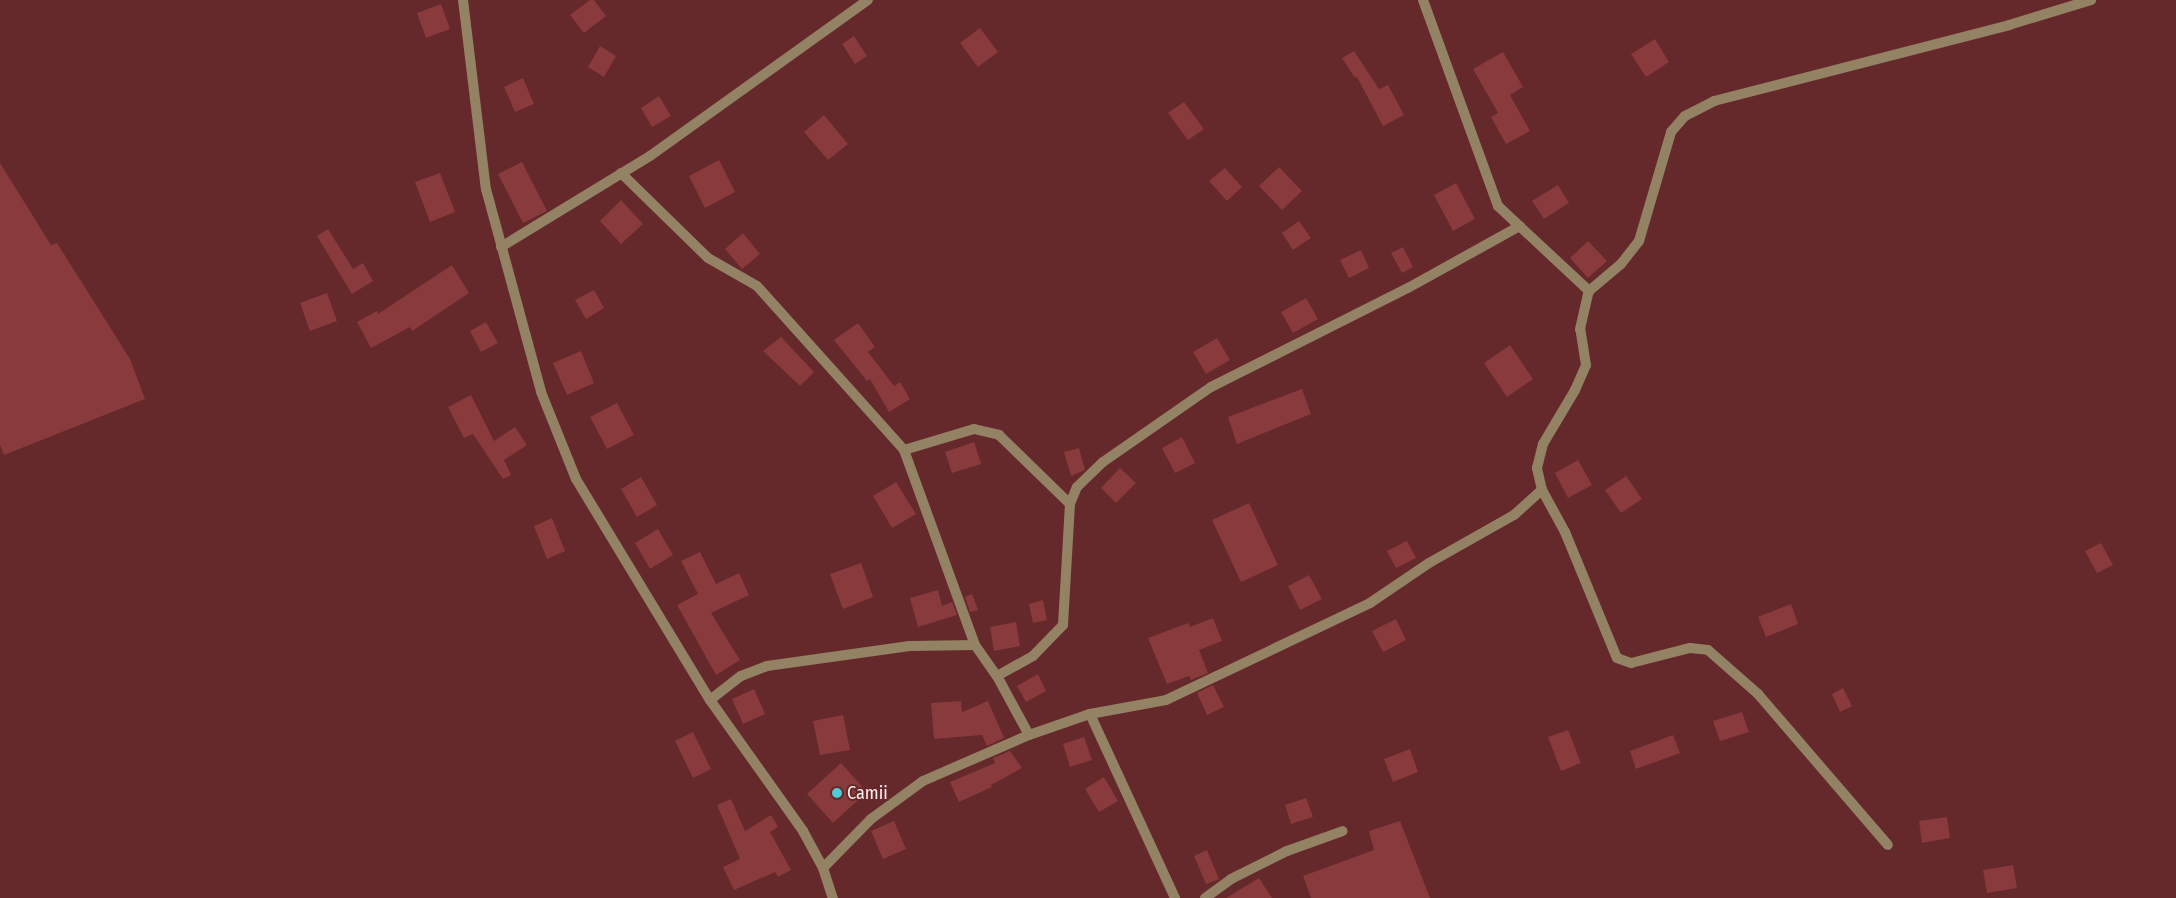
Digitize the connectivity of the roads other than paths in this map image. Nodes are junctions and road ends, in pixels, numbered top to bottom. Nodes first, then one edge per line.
1 (463, 0) edge
2 (868, 0) edge
3 (1423, 0) edge
4 (2091, 0) edge
5 (621, 173) junction
6 (1520, 226) junction
7 (501, 247) junction
8 (1589, 291) junction
9 (904, 450) junction
10 (1542, 490) junction
11 (1070, 504) junction
12 (975, 644) junction
13 (997, 676) junction
14 (710, 700) junction
15 (1090, 714) junction
16 (1029, 735) junction
17 (1343, 831) dead end
18 (1888, 845) dead end
19 (823, 868) junction
20 (833, 898) edge
21 (1175, 898) edge
22 (1205, 898) edge

1 - 7 street
2 - 5 street
3 - 6 street
4 - 8 street
5 - 7 street
5 - 9 street
6 - 8 street
6 - 11 street
7 - 14 street
8 - 10 street
9 - 11 street
9 - 12 street
10 - 15 street
10 - 18 street
11 - 13 street
12 - 13 street
12 - 14 street
13 - 16 street
14 - 19 street
15 - 16 street
15 - 21 street
16 - 19 street
17 - 22 street
19 - 20 street

